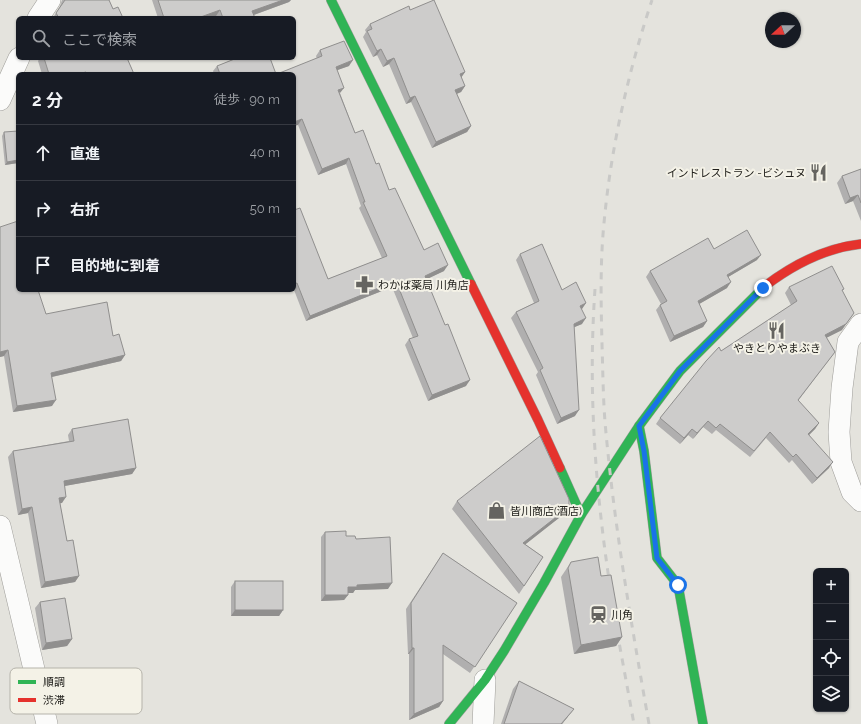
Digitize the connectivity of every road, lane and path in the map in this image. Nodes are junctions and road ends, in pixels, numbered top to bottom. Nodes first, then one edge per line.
1 (50, 0) edge
2 (331, 0) edge
3 (39, 16) edge
4 (18, 60) edge
5 (0, 100) edge
6 (861, 244) edge
7 (861, 324) edge
8 (639, 426) junction
9 (861, 500) edge
10 (581, 515) junction
11 (0, 526) edge
12 (33, 668) edge
13 (485, 680) junction
14 (44, 714) edge
15 (46, 724) edge
16 (450, 724) edge
17 (483, 724) edge
18 (703, 724) edge

1 - 3 street
2 - 10 street
4 - 5 street
6 - 8 street
7 - 9 street
8 - 10 street
8 - 18 street
10 - 13 street
11 - 12 street
13 - 16 street
13 - 17 street
14 - 15 street

